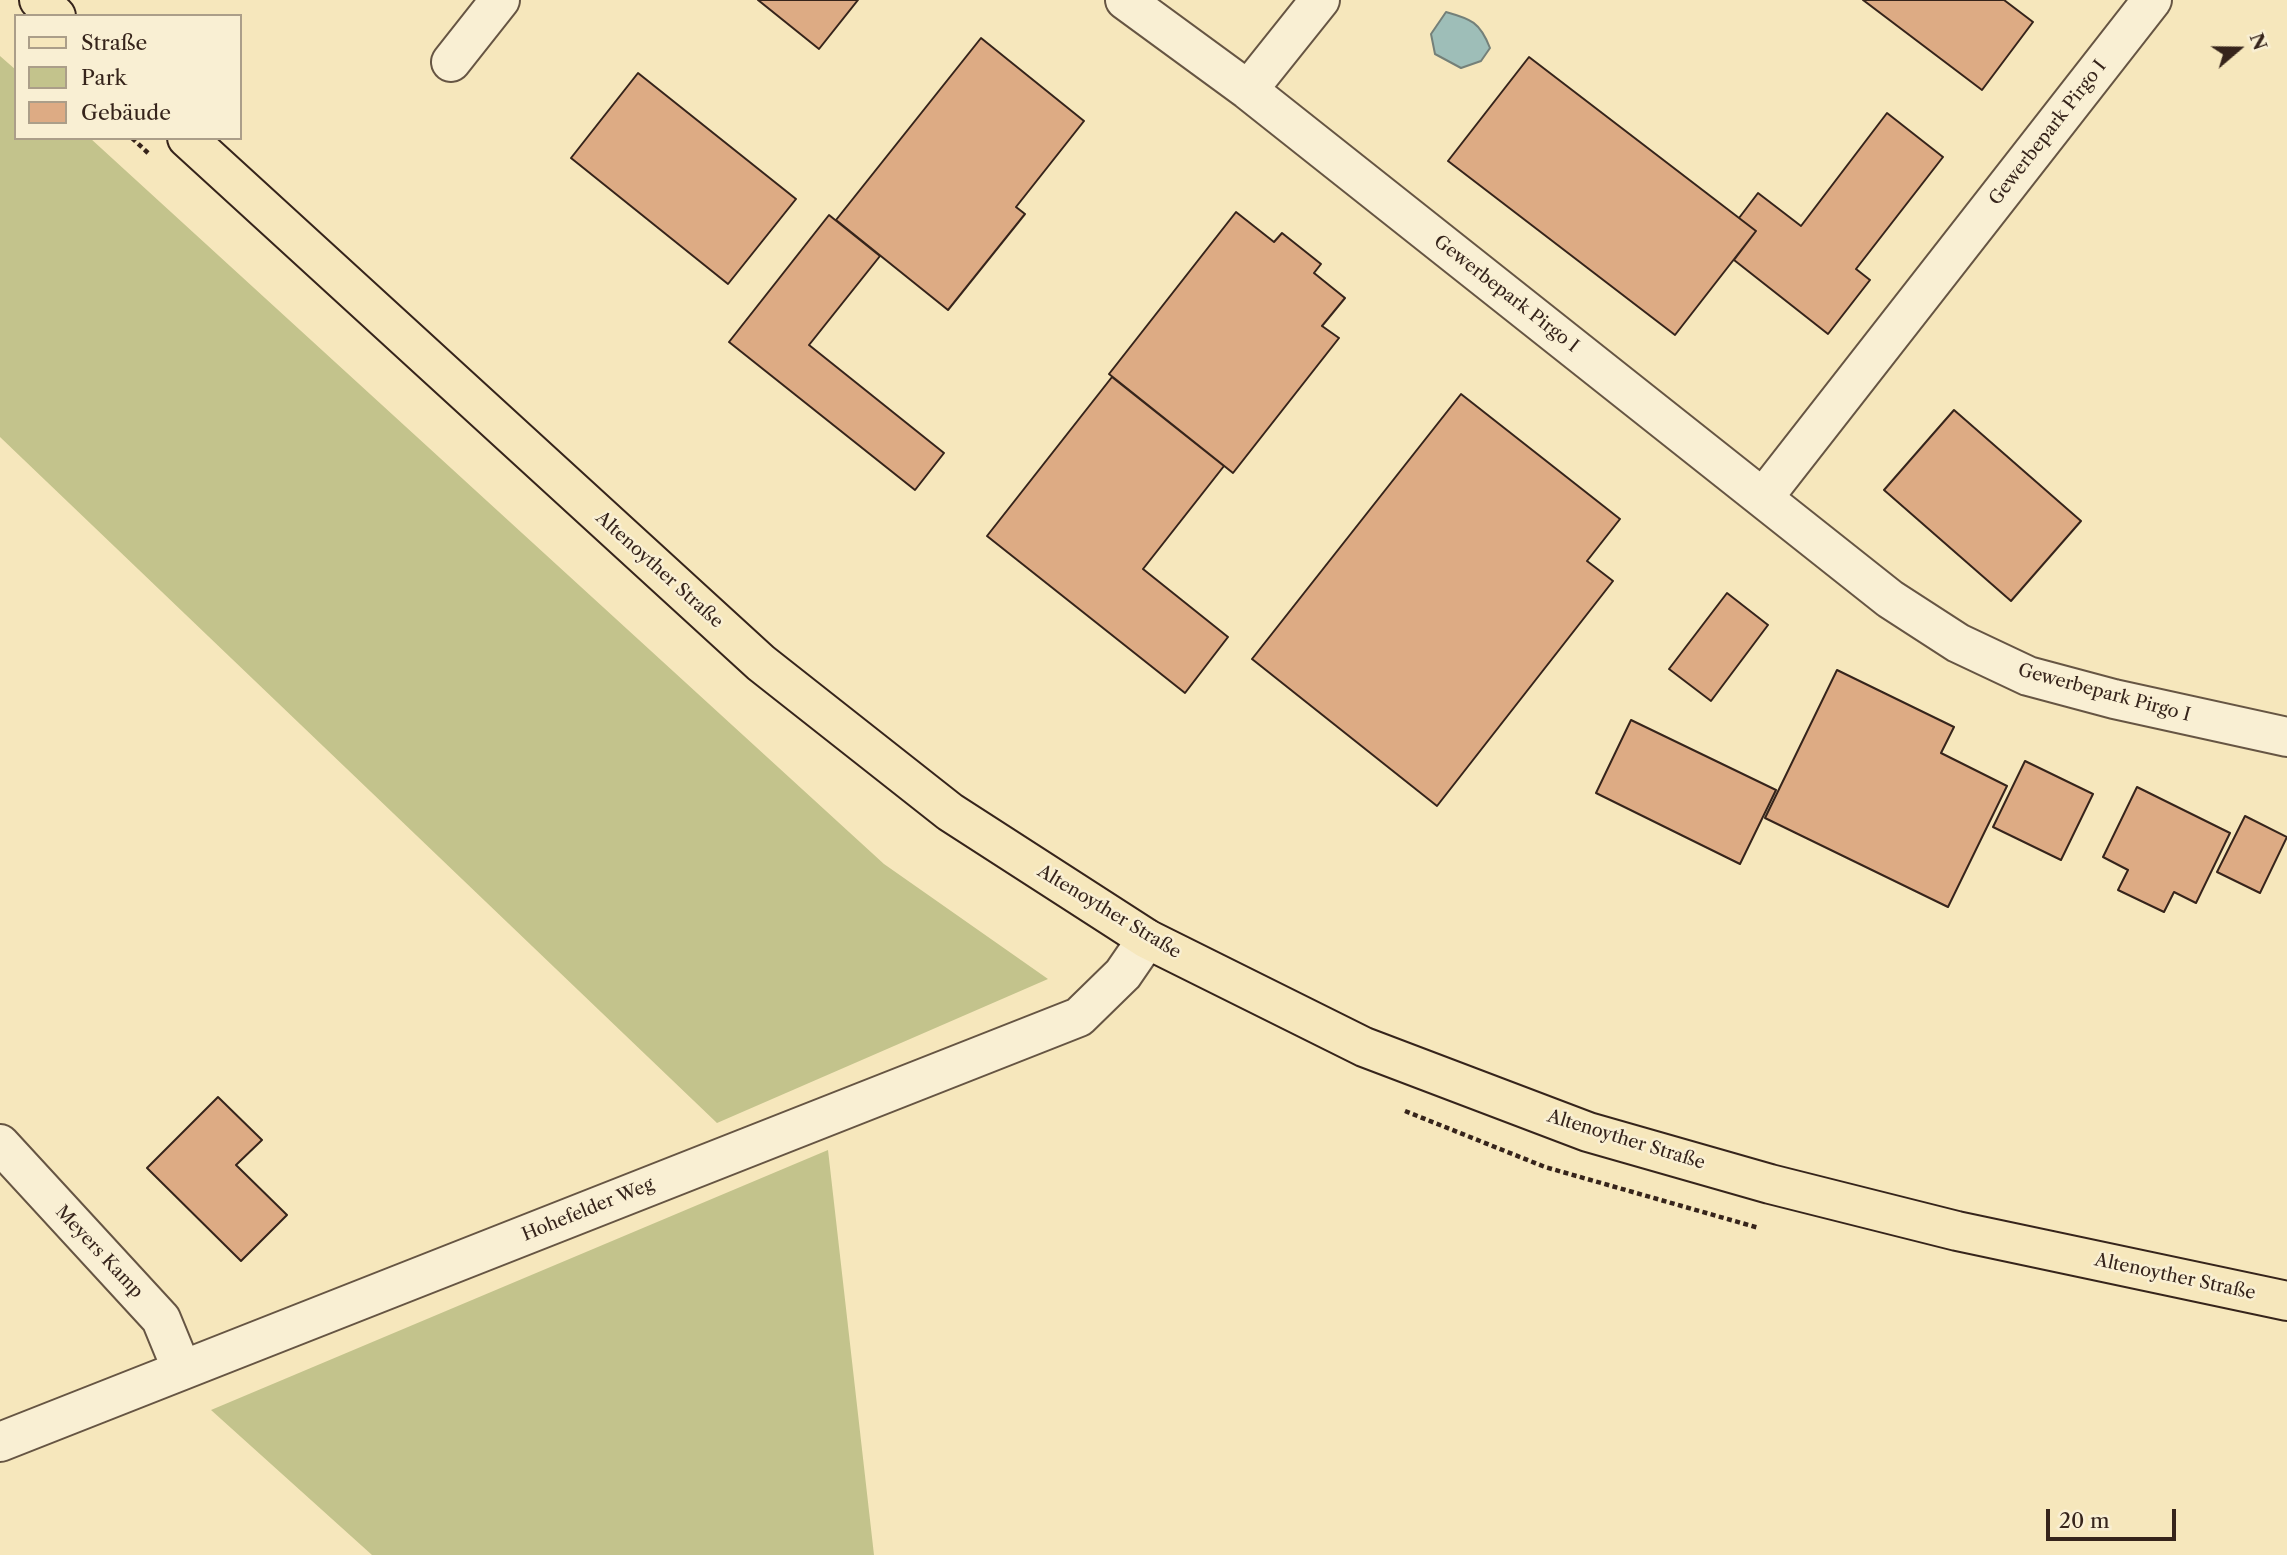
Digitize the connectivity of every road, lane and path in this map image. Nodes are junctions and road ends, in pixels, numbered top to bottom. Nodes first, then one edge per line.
1 (39, 0) edge
2 (500, 0) edge
3 (1125, 0) edge
4 (1320, 0) edge
5 (2152, 0) edge
6 (54, 14) edge
7 (451, 62) dead end
8 (1248, 90) junction
9 (134, 140) edge
10 (189, 140) edge
11 (152, 157) dead end
12 (1763, 498) junction
13 (2287, 737) edge
14 (1147, 939) junction
15 (1398, 1108) dead end
16 (0, 1144) edge
17 (1769, 1230) dead end
18 (2287, 1301) edge
19 (182, 1370) junction
20 (0, 1442) edge

1 - 6 main road
2 - 7 street
3 - 8 street, Gewerbepark Pirgo I
4 - 8 street
5 - 12 street, Gewerbepark Pirgo I
8 - 12 street, Gewerbepark Pirgo I
9 - 11 path
10 - 14 main road, Altenoyther Straße
12 - 13 street, Gewerbepark Pirgo I
14 - 18 main road, Altenoyther Straße
14 - 19 street, Hohefelder Weg
15 - 17 path
16 - 19 street, Meyers Kamp
19 - 20 street, Hohefelder Weg

